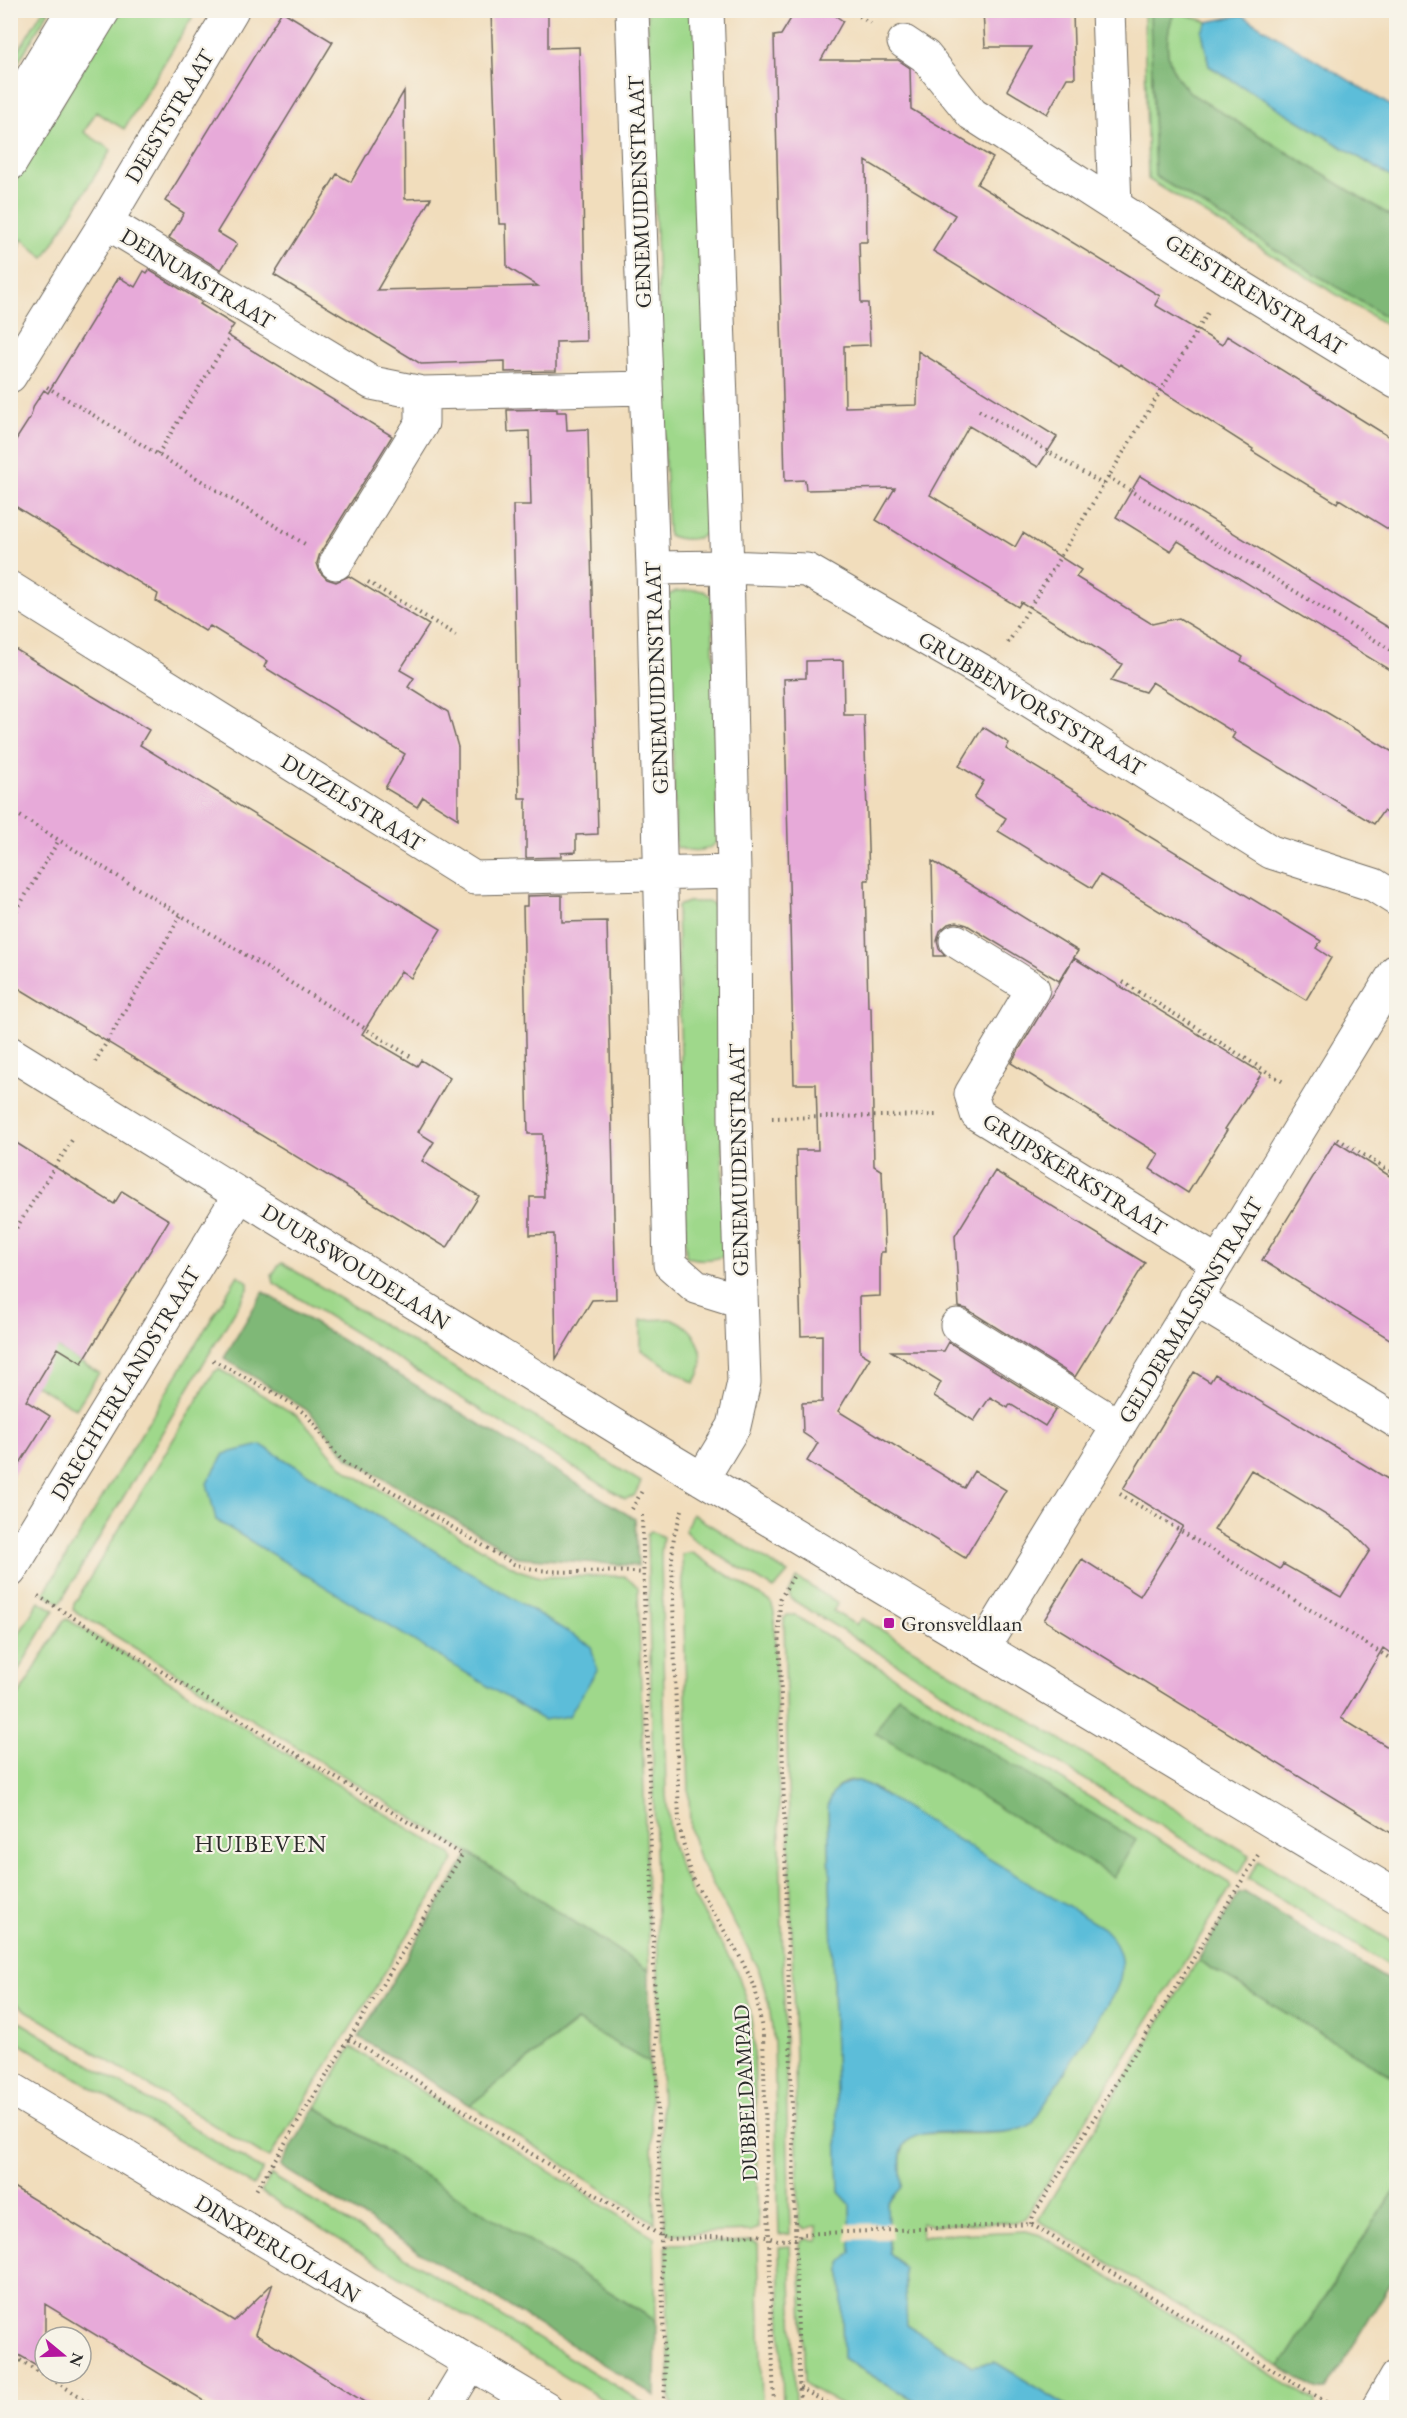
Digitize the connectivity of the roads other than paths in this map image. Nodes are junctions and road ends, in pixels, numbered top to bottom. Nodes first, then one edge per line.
1 (73, 10) edge
2 (104, 10) edge
3 (232, 10) edge
4 (632, 10) edge
5 (707, 10) edge
6 (1108, 10) edge
7 (904, 42) dead end
8 (10, 114) edge
9 (10, 164) edge
10 (1115, 206) junction
11 (106, 222) junction
12 (13, 372) edge
13 (1396, 382) edge
14 (646, 388) junction
15 (422, 393) junction
16 (336, 563) road end
17 (727, 567) junction
18 (653, 568) junction
19 (10, 588) edge
20 (661, 872) junction
21 (735, 872) junction
22 (1396, 899) edge
23 (956, 941) dead end
24 (1396, 971) edge
25 (10, 1053) edge
26 (240, 1194) junction
27 (1218, 1263) junction
28 (1195, 1299) junction
29 (741, 1301) junction
30 (957, 1325) dead end
31 (1396, 1421) edge
32 (1119, 1426) junction
33 (702, 1479) junction
34 (10, 1571) edge
35 (983, 1648) junction
36 (1396, 1896) edge
37 (10, 2088) edge
38 (471, 2363) junction
39 (444, 2408) edge
40 (546, 2408) edge

1 - 8 street
2 - 9 street
3 - 11 street, DEESTSTRAAT
4 - 14 street, GENEMUIDENSTRAAT
5 - 17 street, GENEMUIDENSTRAAT
6 - 10 street
7 - 10 street, GEESTERENSTRAAT
10 - 13 street, GEESTERENSTRAAT
11 - 12 street, DEINUMSTRAAT
11 - 15 street, DEINUMSTRAAT
14 - 15 street, DEINUMSTRAAT
14 - 18 street, GENEMUIDENSTRAAT
15 - 16 street
17 - 18 street, GRUBBENVORSTSTRAAT
17 - 21 street, GENEMUIDENSTRAAT
17 - 22 street, GRUBBENVORSTSTRAAT
18 - 20 street, GENEMUIDENSTRAAT
19 - 20 street, DUIZELSTRAAT
20 - 21 street, DUIZELSTRAAT
20 - 29 street, GENEMUIDENSTRAAT
21 - 29 street, GENEMUIDENSTRAAT
23 - 27 street, GRIJPSKERKSTRAAT
24 - 27 street, GELDERMALSENSTRAAT
25 - 26 street, DUURSWOUDELAAN
26 - 33 street, DUURSWOUDELAAN
26 - 34 street, DRECHTERLANDSTRAAT
27 - 28 street, GELDERMALSENSTRAAT
28 - 31 street
28 - 32 street, GELDERMALSENSTRAAT
29 - 33 street, GENEMUIDENSTRAAT
30 - 32 street
32 - 35 street, GELDERMALSENSTRAAT
33 - 35 street
35 - 36 street
37 - 38 street, DINXPERLOLAAN
38 - 39 street
38 - 40 street, DINXPERLOLAAN

